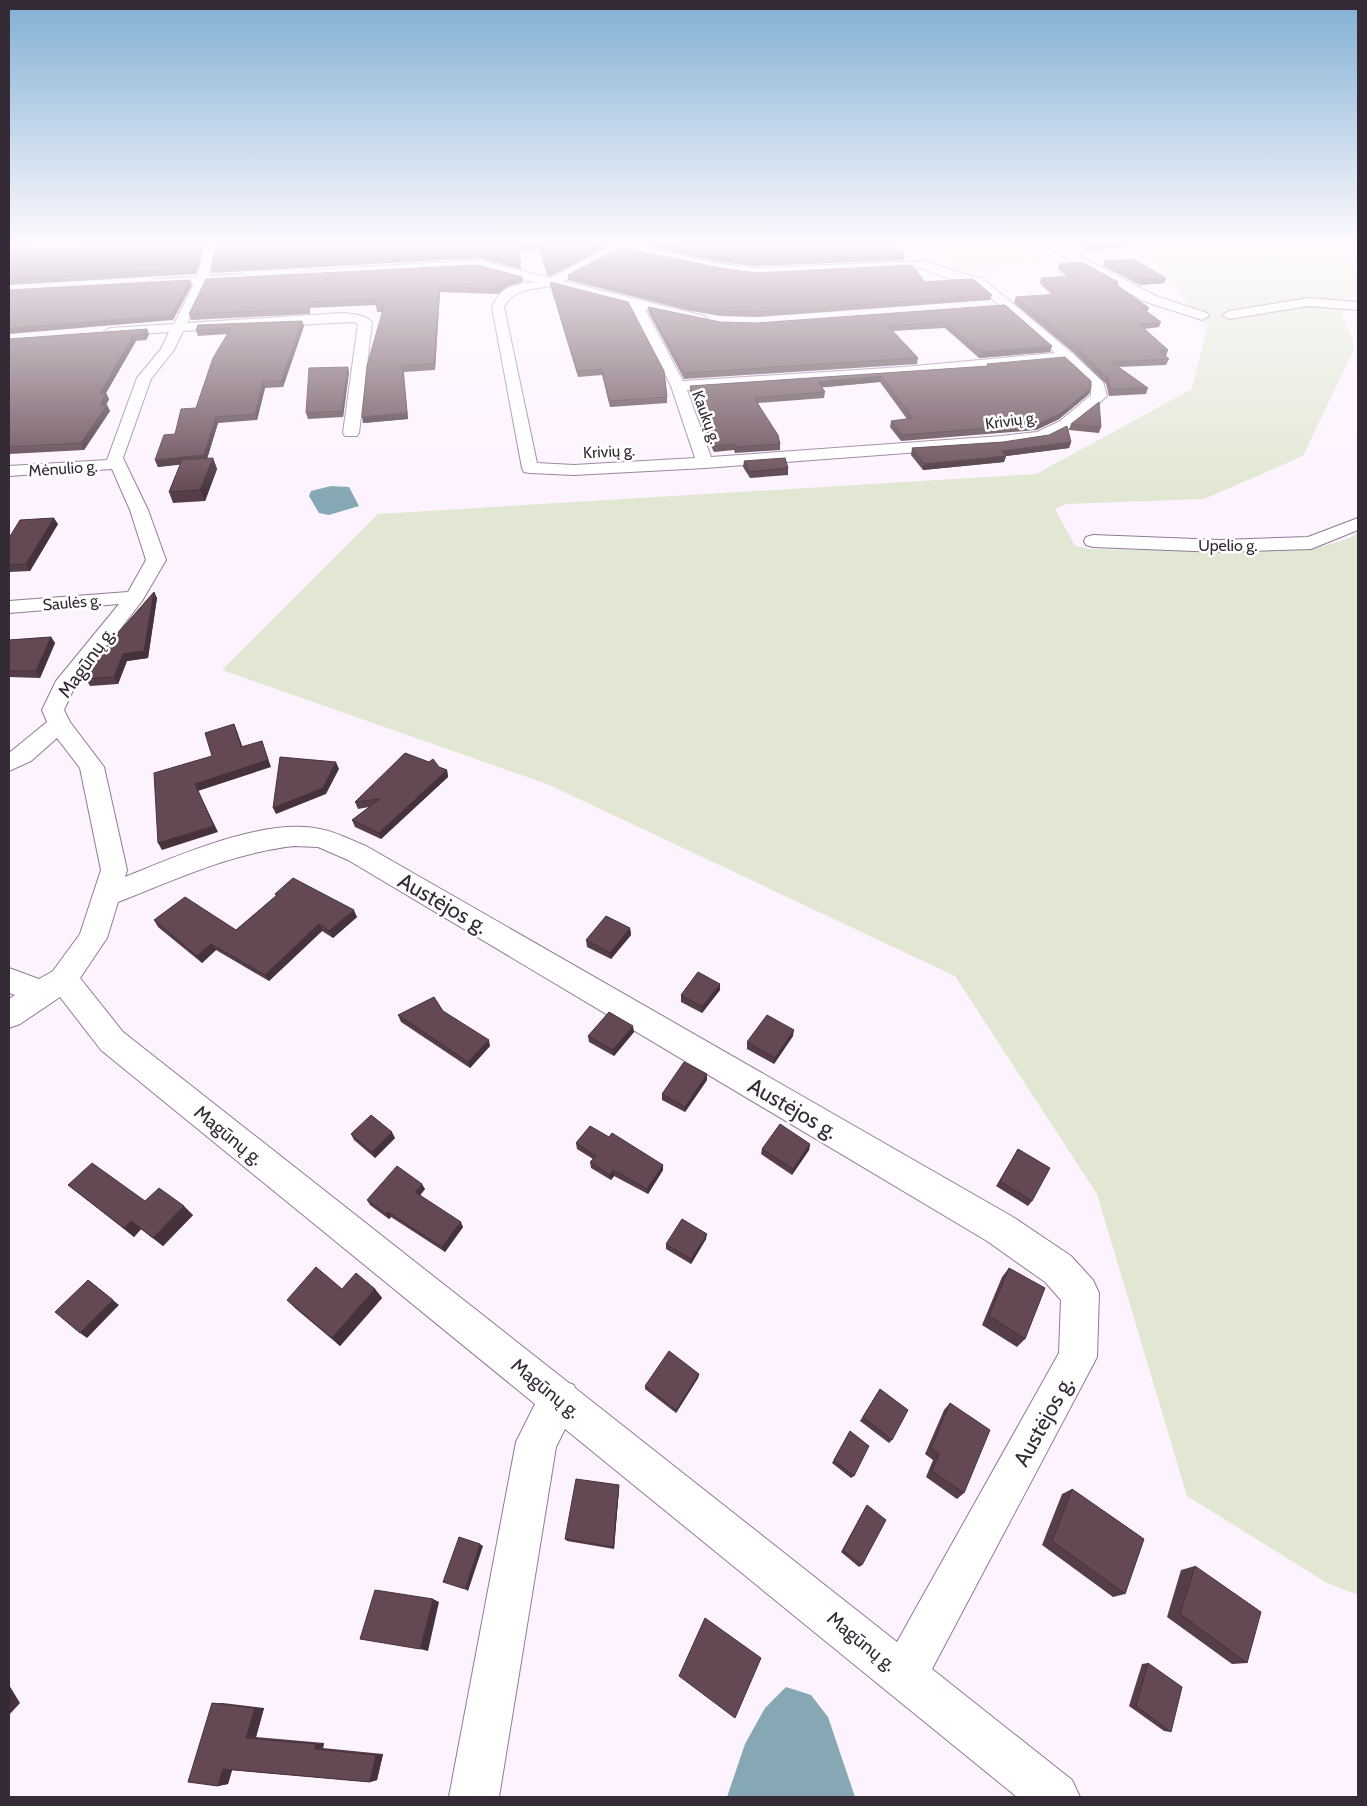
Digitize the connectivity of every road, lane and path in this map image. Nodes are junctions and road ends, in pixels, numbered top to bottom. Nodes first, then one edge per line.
1 (176, 326) edge
2 (179, 326) edge
3 (364, 326) edge
4 (502, 326) edge
5 (647, 326) edge
6 (1032, 326) edge
7 (94, 333) edge
8 (1067, 356) junction
9 (678, 386) junction
10 (351, 433) dead end
11 (705, 463) junction
12 (118, 464) junction
13 (9, 472) edge
14 (1358, 523) edge
15 (1093, 541) dead end
16 (136, 597) junction
17 (9, 607) edge
18 (59, 724) junction
19 (9, 763) edge
20 (105, 896) junction
21 (9, 980) edge
22 (52, 986) junction
23 (9, 1015) edge
24 (560, 1399) junction
25 (904, 1675) junction
26 (474, 1797) edge
27 (1055, 1797) edge

1 - 7 street
2 - 12 street
3 - 10 street
4 - 11 street, Krivių g.
5 - 9 street, Kaukų g.
6 - 8 street, Krivių g.
8 - 9 street
8 - 11 street, Krivių g.
9 - 11 street, Kaukų g.
12 - 13 street, Mėnulio g.
12 - 16 street, Magūnų g.
14 - 15 street, Upelio g.
16 - 17 street, Saulės g.
16 - 18 street, Magūnų g.
18 - 19 street
18 - 20 street, Magūnų g.
20 - 22 street, Magūnų g.
20 - 25 street, Austėjos g.
21 - 22 street
22 - 23 street
22 - 24 street, Magūnų g.
24 - 25 street, Magūnų g.
24 - 26 street
25 - 27 street, Magūnų g.

